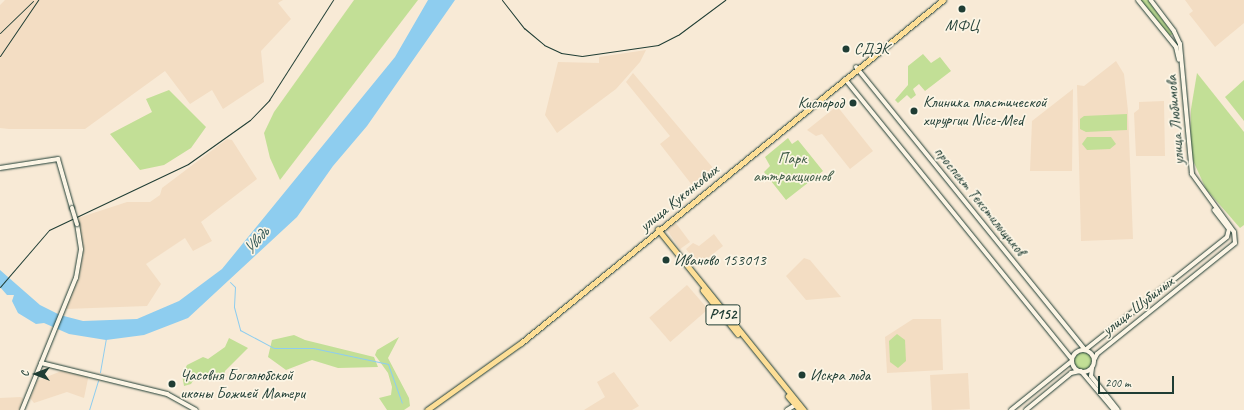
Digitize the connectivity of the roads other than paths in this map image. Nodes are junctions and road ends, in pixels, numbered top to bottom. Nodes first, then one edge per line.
1 (939, 0) edge
2 (943, 0) edge
3 (1138, 0) edge
4 (1151, 0) edge
5 (1177, 35) junction
6 (1170, 41) junction
7 (856, 68) junction
8 (849, 75) junction
9 (0, 168) edge
10 (724, 177) junction
11 (658, 231) junction
12 (1228, 235) joint
13 (1236, 238) joint
14 (1193, 265) junction
15 (1199, 273) junction
16 (521, 342) junction
17 (1085, 350) junction
18 (1072, 360) junction
19 (1094, 360) junction
20 (42, 362) junction
21 (1092, 367) junction
22 (1080, 371) junction
23 (797, 405) junction
24 (22, 410) edge
25 (196, 410) edge
26 (423, 410) edge
27 (427, 410) edge
28 (787, 410) edge
29 (800, 410) edge
30 (804, 410) edge
31 (1010, 410) edge
32 (1026, 410) edge
33 (1114, 410) edge
34 (1118, 410) edge

1 - 7 main road, улица Куконковых
2 - 7 main road, улица Куконковых
3 - 6 main road, улица Любимова
4 - 5 main road, улица Любимова
5 - 6 main road
5 - 13 main road, улица Любимова
6 - 12 main road, улица Любимова
7 - 8 main road, улица Куконковых
7 - 17 main road, проспект Текстильщиков
8 - 10 main road, улица Куконковых
8 - 10 main road, улица Куконковых
8 - 18 main road, проспект Текстильщиков
9 - 20 main road, bridge
10 - 11 main road, улица Куконковых
11 - 16 main road, улица Куконковых
11 - 23 main road, Р152
12 - 14 main road, улица Шубиных
13 - 15 main road, улица Шубиных
14 - 15 main road
14 - 17 main road, улица Шубиных
15 - 19 main road, улица Шубиных
16 - 26 main road, улица Куконковых
16 - 27 main road, улица Куконковых
17 - 18 main road
17 - 19 main road
18 - 22 main road
18 - 31 main road
19 - 21 main road
20 - 24 main road
20 - 25 main road
21 - 22 main road
21 - 34 main road
22 - 32 main road
22 - 33 main road
23 - 28 main road
23 - 29 main road, Р152
23 - 30 main road, Р152

